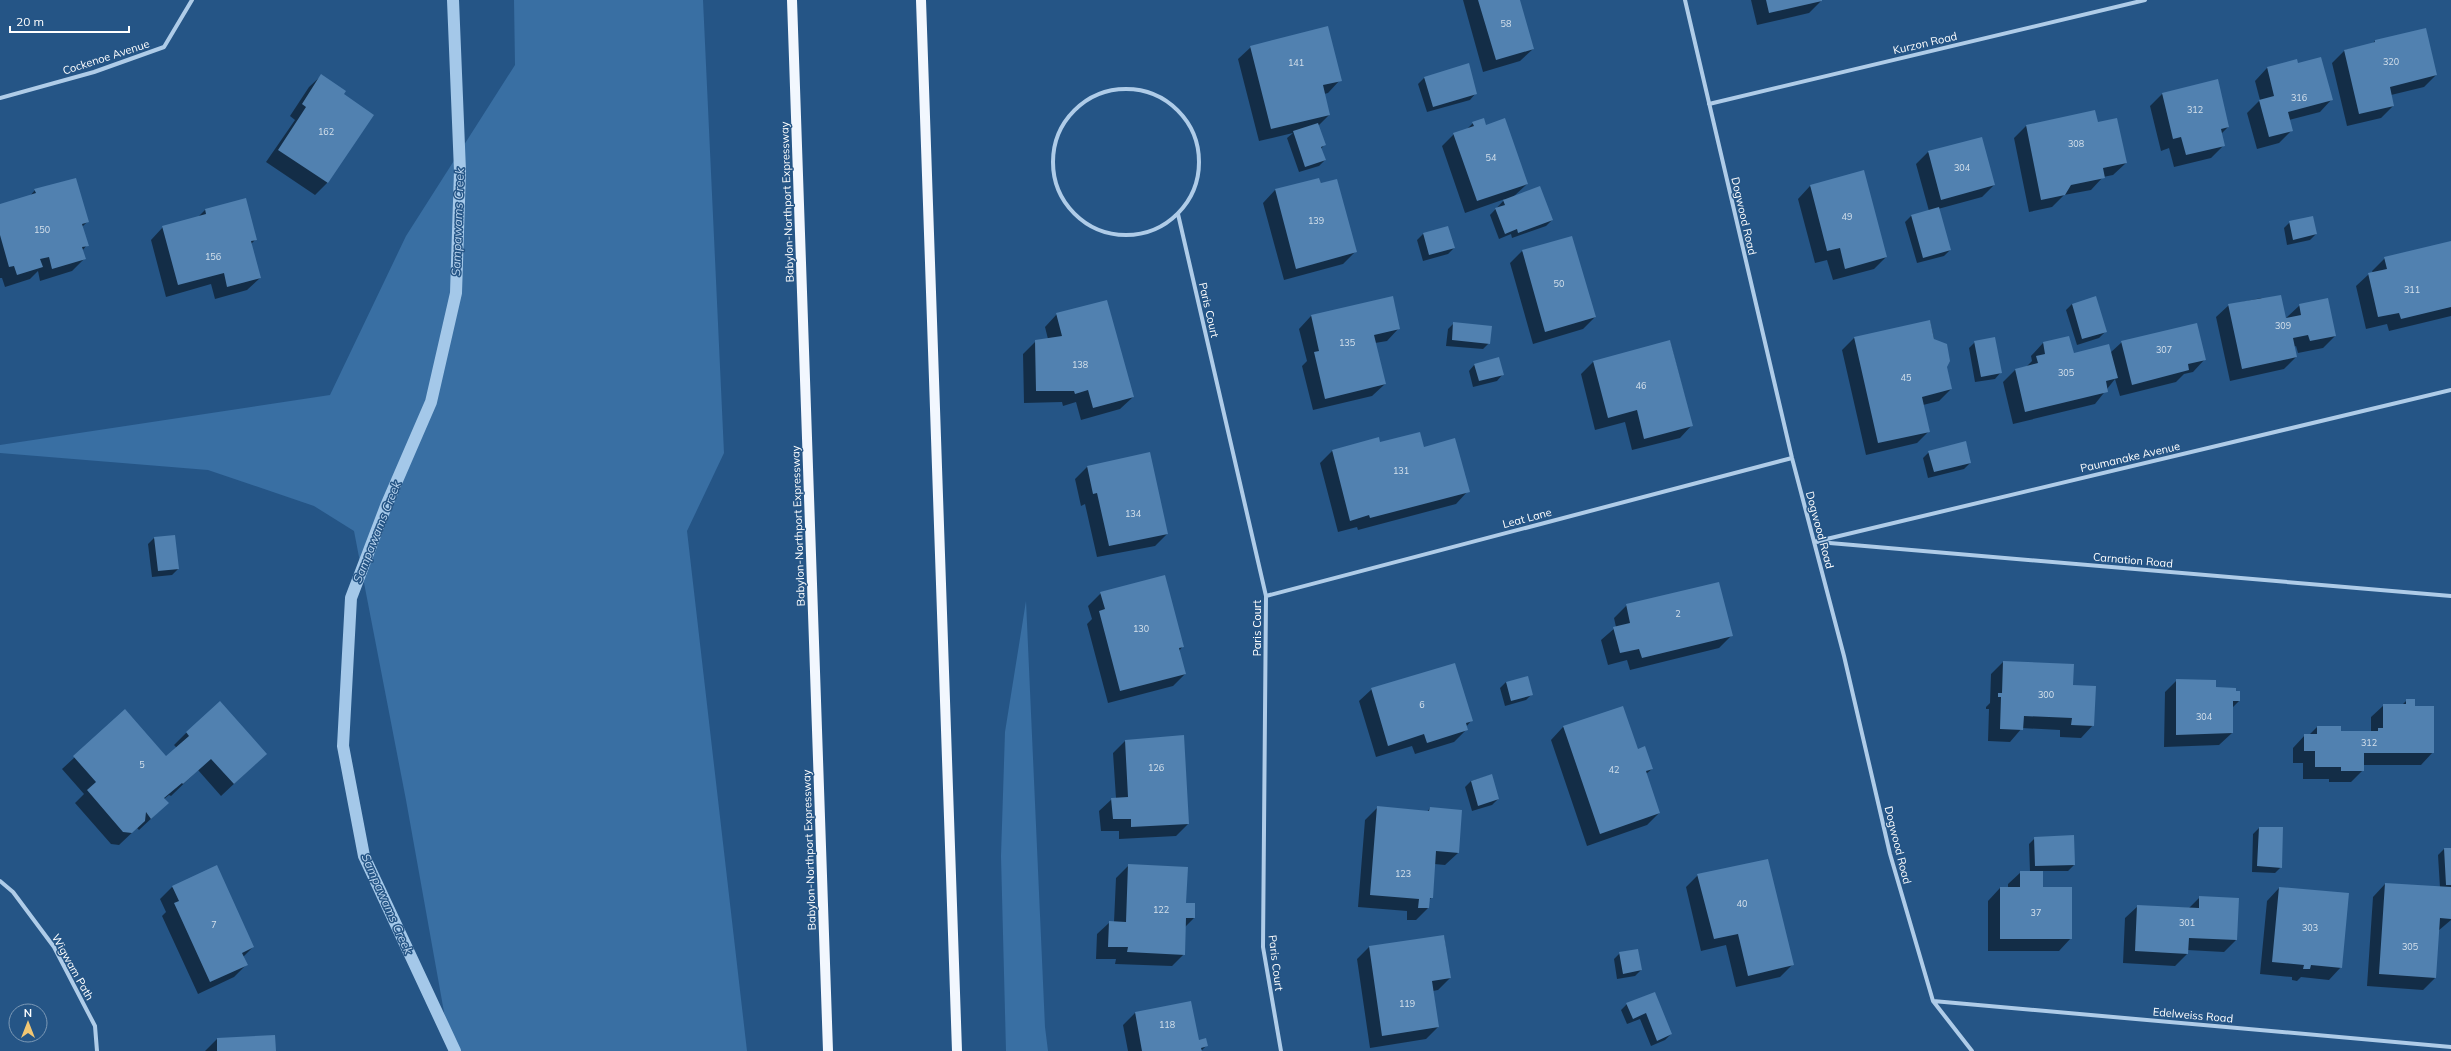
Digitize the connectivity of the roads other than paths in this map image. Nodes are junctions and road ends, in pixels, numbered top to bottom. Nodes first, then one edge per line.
1 (192, 0) edge
2 (792, 0) edge
3 (921, 0) edge
4 (1685, 0) edge
5 (2145, 0) edge
6 (0, 98) edge
7 (1708, 104) junction
8 (1178, 214) junction
9 (2451, 390) edge
10 (1792, 458) junction
11 (1814, 542) junction
12 (1266, 596) junction
13 (2451, 596) edge
14 (0, 881) edge
15 (1933, 1001) junction
16 (2451, 1047) edge
17 (97, 1051) edge
18 (828, 1051) edge
19 (957, 1051) edge
20 (1281, 1051) edge
21 (1972, 1051) edge

1 - 6 street, Cockenoe Avenue
2 - 18 main road, Babylon-Northport Expressway
3 - 19 main road
4 - 7 street, Dogwood Road
5 - 7 street, Kurzon Road
7 - 10 street, Dogwood Road
8 - 8 street
8 - 12 street, Paris Court
9 - 11 street, Paumanake Avenue
10 - 11 street, Dogwood Road
10 - 12 street, Leat Lane
11 - 13 street, Carnation Road
11 - 15 street, Dogwood Road
12 - 20 street, Paris Court
14 - 17 street, Wigwam Path
15 - 16 street, Edelweiss Road
15 - 21 street, Dogwood Road

